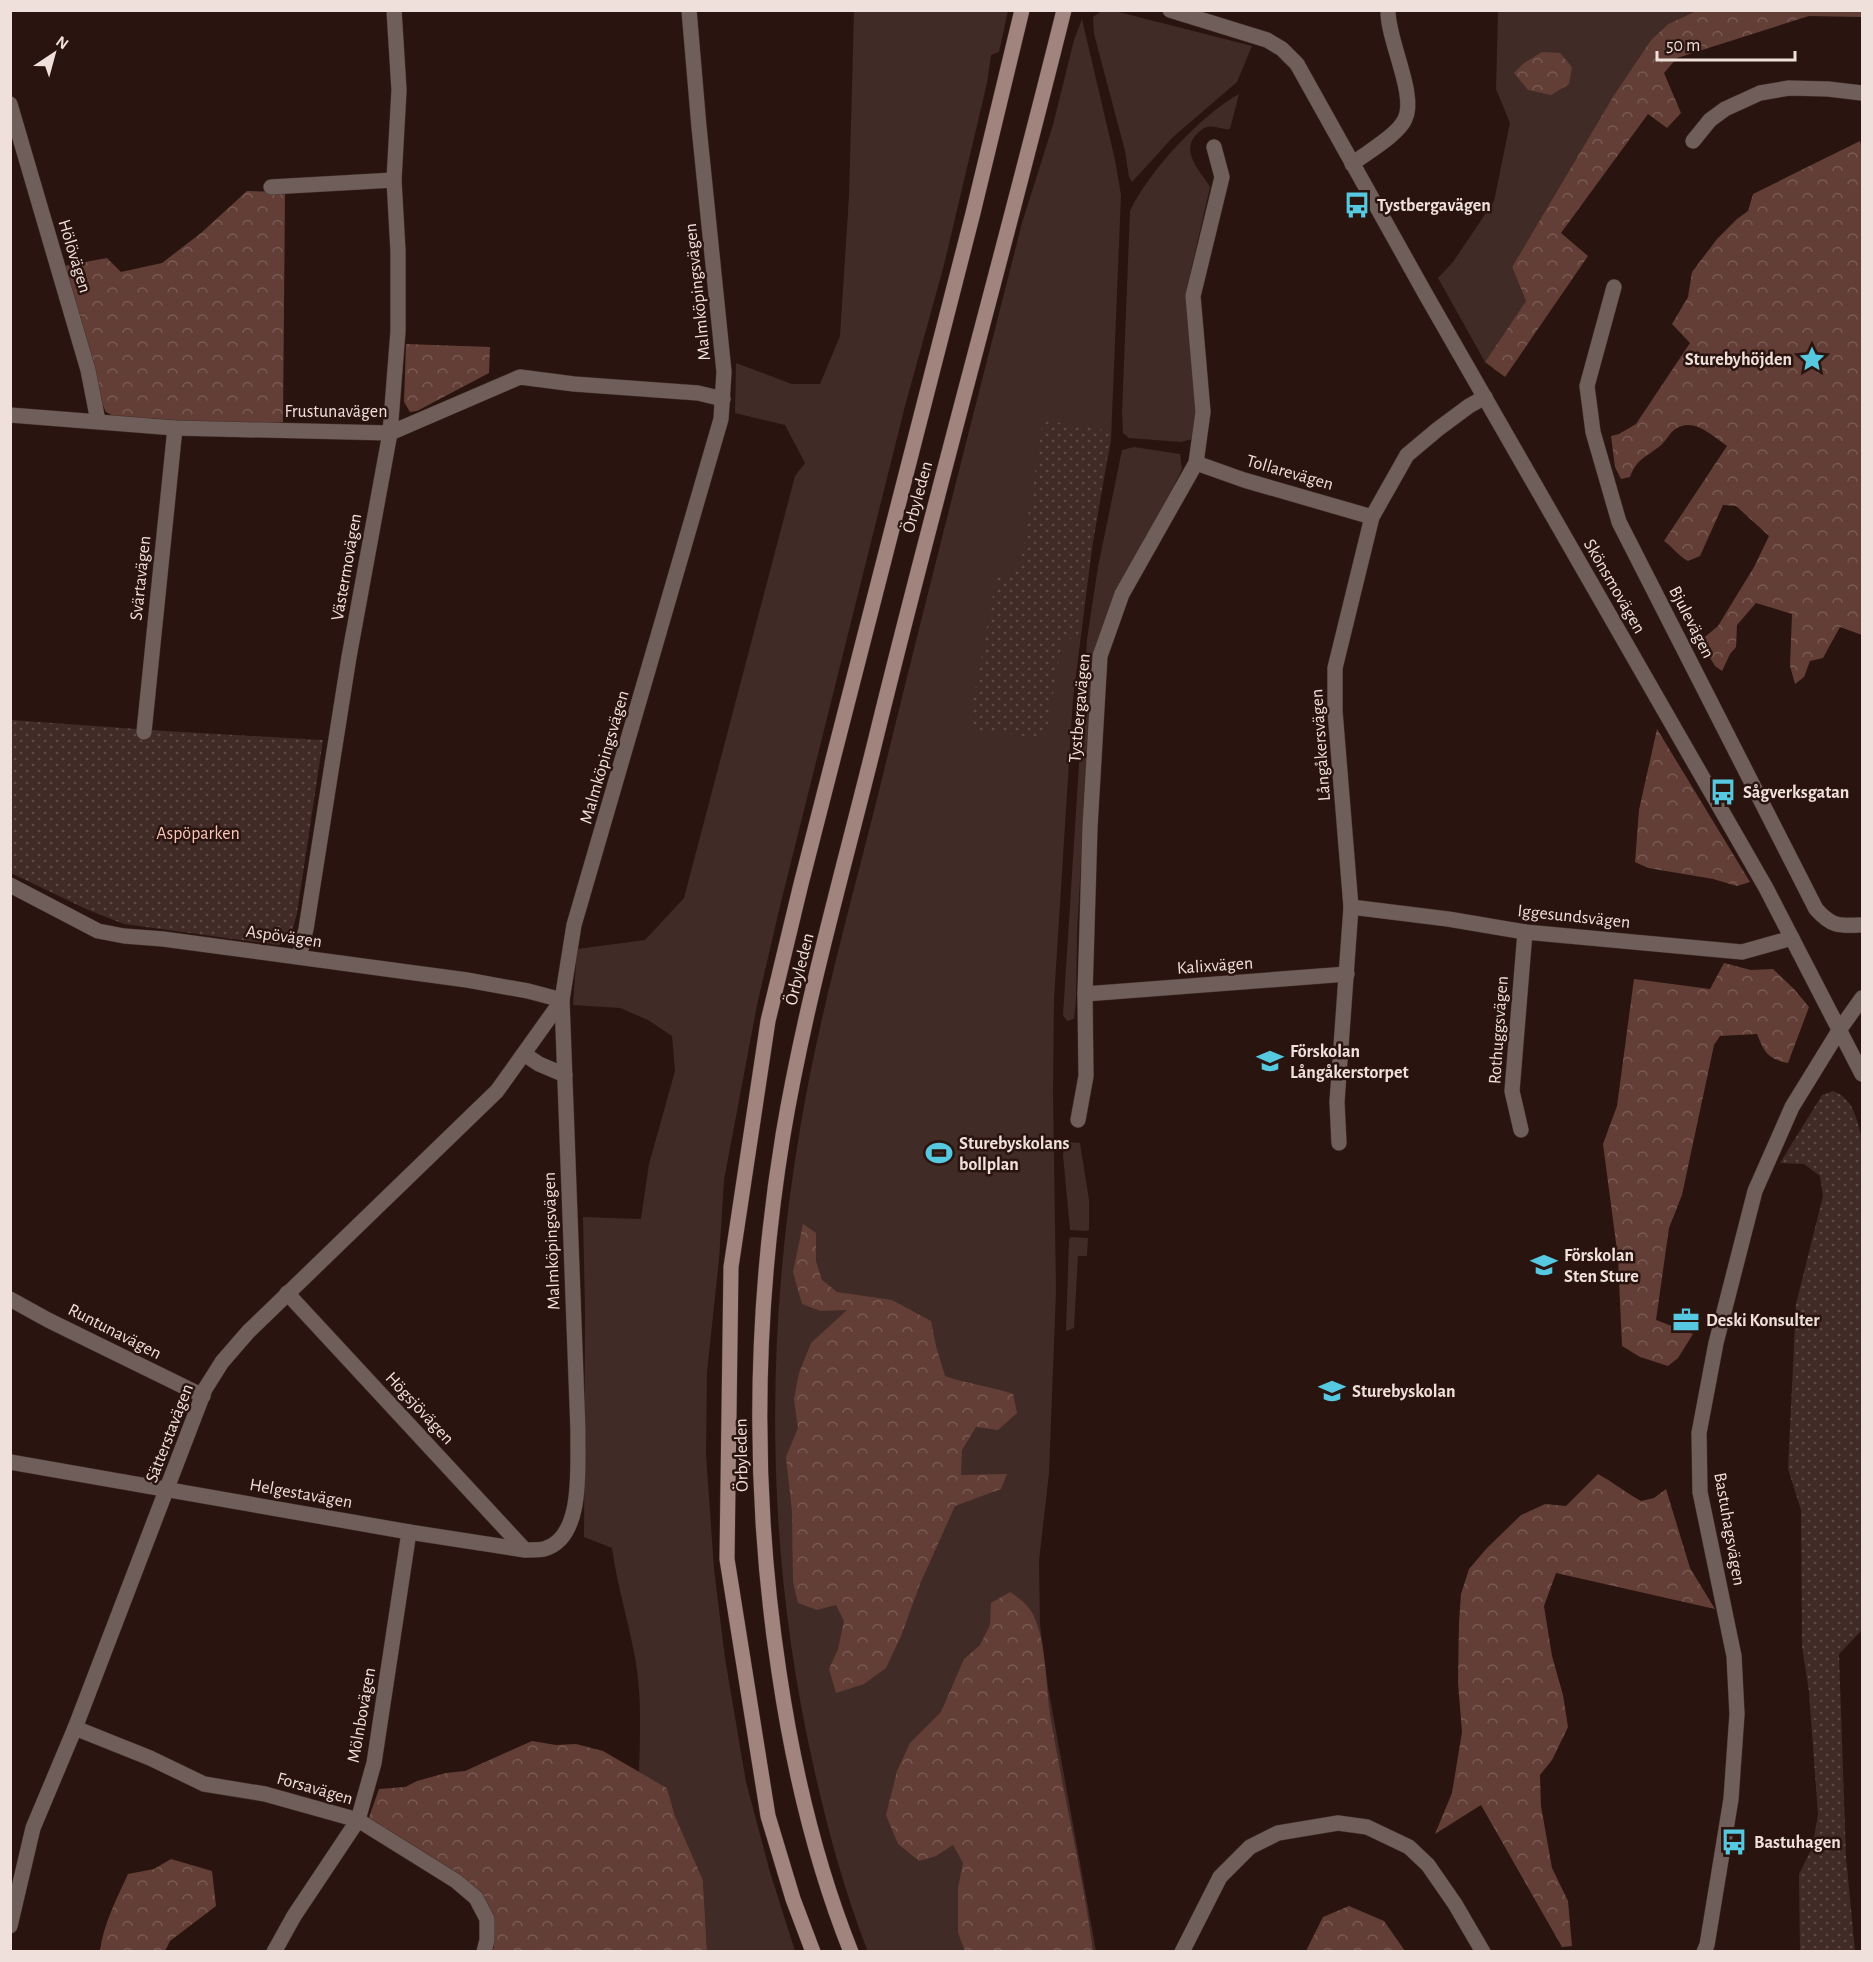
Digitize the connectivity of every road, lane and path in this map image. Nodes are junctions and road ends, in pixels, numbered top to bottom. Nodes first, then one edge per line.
1 (394, 10) edge
2 (689, 10) edge
3 (1022, 10) edge
4 (1064, 10) edge
5 (1170, 10) edge
6 (1388, 10) edge
7 (1863, 93) edge
8 (10, 104) edge
9 (1693, 141) dead end
10 (1214, 147) dead end
11 (1352, 164) junction
12 (394, 180) junction
13 (271, 187) dead end
14 (1614, 287) dead end
15 (1485, 397) junction
16 (723, 399) junction
17 (10, 415) edge
18 (98, 421) junction
19 (175, 428) junction
20 (390, 433) junction
21 (1196, 464) junction
22 (1372, 517) junction
23 (144, 732) dead end
24 (10, 885) edge
25 (1351, 907) junction
26 (1863, 925) edge
27 (1525, 932) junction
28 (1792, 939) junction
29 (299, 957) junction
30 (1347, 974) junction
31 (1085, 994) junction
32 (1863, 998) edge
33 (562, 1000) junction
34 (1840, 1029) junction
35 (524, 1054) junction
36 (1863, 1074) edge
37 (565, 1076) junction
38 (1078, 1120) dead end
39 (1521, 1130) dead end
40 (1339, 1143) dead end
41 (287, 1293) junction
42 (10, 1299) edge
43 (203, 1396) junction
44 (10, 1462) edge
45 (168, 1489) junction
46 (572, 1521) joint
47 (408, 1533) junction
48 (525, 1550) junction
49 (75, 1728) junction
50 (358, 1821) junction
51 (10, 1926) edge
52 (274, 1952) edge
53 (484, 1952) edge
54 (813, 1952) edge
55 (851, 1952) edge
56 (1182, 1952) edge
57 (1483, 1952) edge
58 (1704, 1952) edge

1 - 12 street, Västermovägen
2 - 16 street, Malmköpingsvägen
3 - 54 main road, Örbyleden
4 - 55 main road, Örbyleden
5 - 11 street, Skönsmovägen
6 - 11 street
7 - 9 street
8 - 18 street, Hölövägen
10 - 21 street, Tystbergavägen
11 - 15 street, Skönsmovägen
12 - 13 street
12 - 20 street, Västermovägen
14 - 26 street, Bjulevägen
15 - 22 street, Långåkersvägen
15 - 28 street, Skönsmovägen
16 - 20 street, Frustunavägen
16 - 33 street, Malmköpingsvägen
17 - 18 street, Frustunavägen
18 - 19 street, Frustunavägen
19 - 20 street, Frustunavägen
19 - 23 street, Svärtavägen
20 - 29 street, Västermovägen
21 - 22 street, Tollarevägen
21 - 31 street, Tystbergavägen
22 - 25 street, Långåkersvägen
24 - 29 street, Aspövägen
25 - 27 street, Iggesundsvägen
25 - 30 street, Långåkersvägen
27 - 28 street, Iggesundsvägen
27 - 39 street, Rothuggsvägen
28 - 34 street, Skönsmovägen
29 - 33 street, Aspövägen
30 - 31 street, Kalixvägen
30 - 40 street, Långåkersvägen
31 - 38 street, Tystbergavägen
32 - 34 street
33 - 35 street, Sätterstavägen
33 - 37 street, Malmköpingsvägen
34 - 36 street
34 - 58 street, Bastuhagsvägen
35 - 37 street
35 - 41 street, Sätterstavägen
37 - 46 street, Malmköpingsvägen
41 - 43 street, Sätterstavägen
41 - 48 street, Högsjövägen
42 - 43 street, Runtunavägen
43 - 45 street, Sätterstavägen
44 - 45 street, Helgestavägen
45 - 47 street, Helgestavägen
45 - 49 street, Sätterstavägen
46 - 48 street, Helgestavägen
47 - 48 street, Helgestavägen
47 - 50 street, Mölnbovägen
49 - 50 street, Forsavägen
49 - 51 street, Sätterstavägen
50 - 52 street, Mölnbovägen
50 - 53 street, Forsavägen
56 - 57 street

